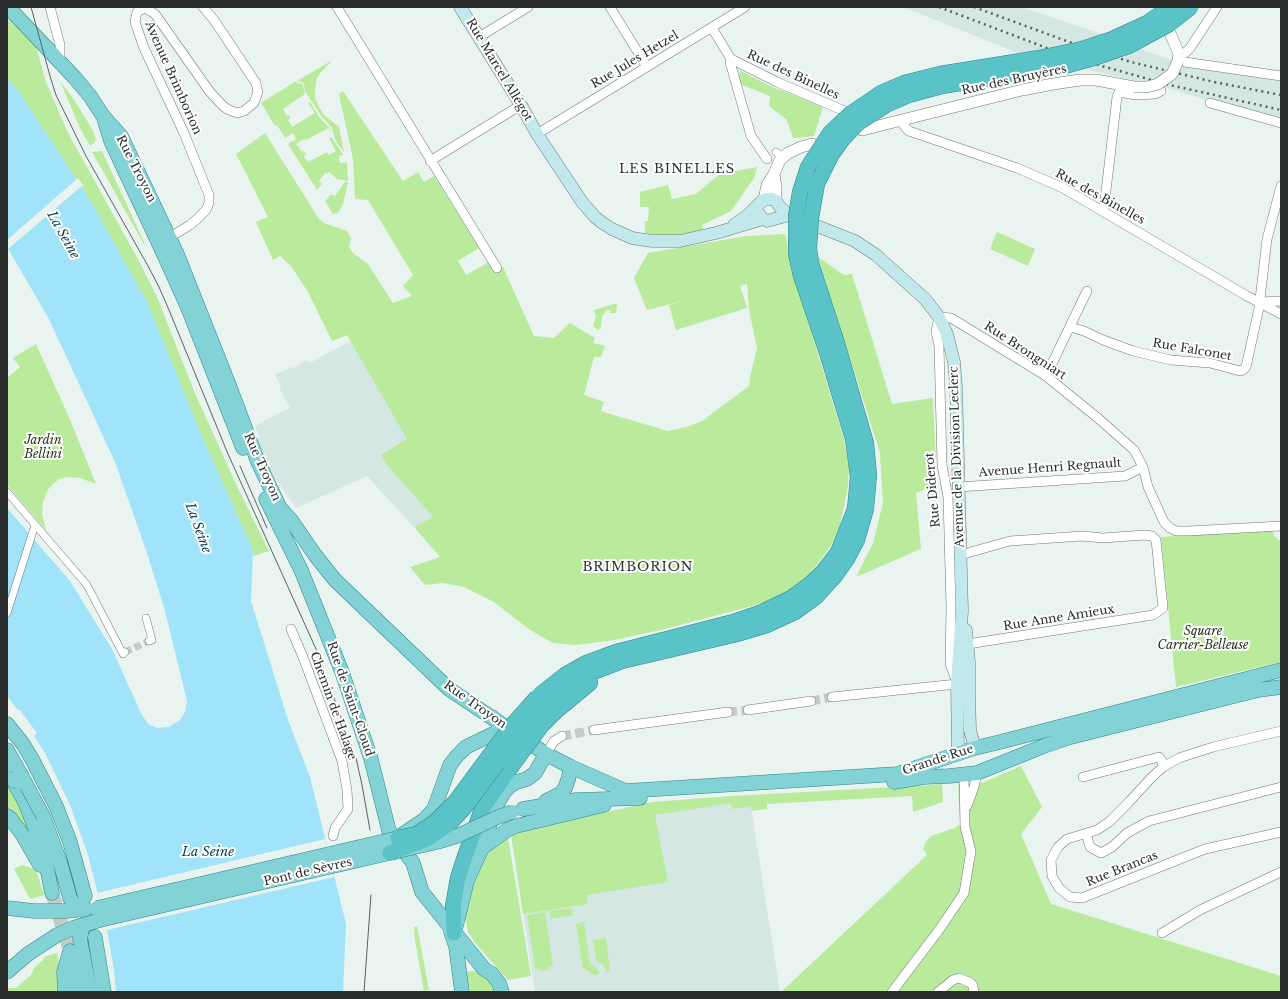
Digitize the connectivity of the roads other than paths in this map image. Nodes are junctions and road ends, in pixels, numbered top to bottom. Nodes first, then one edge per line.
1 (8, 7) edge
2 (50, 7) edge
3 (203, 7) edge
4 (337, 7) edge
5 (460, 7) edge
6 (528, 7) edge
7 (610, 7) edge
8 (744, 7) edge
9 (1170, 7) edge
10 (1191, 7) edge
11 (1217, 7) edge
12 (712, 28) junction
13 (1170, 33) dead end
14 (478, 37) junction
15 (1178, 57) junction
16 (731, 59) junction
17 (60, 62) junction
18 (647, 68) junction
19 (1281, 76) edge
20 (1158, 84) junction
21 (1210, 103) dead end
22 (521, 105) junction
23 (901, 120) junction
24 (1281, 124) edge
25 (879, 126) junction
26 (862, 130) dead end
27 (537, 134) junction
28 (812, 144) dead end
29 (768, 159) dead end
30 (430, 161) junction
31 (774, 174) junction
32 (1281, 186) edge
33 (761, 202) junction
34 (778, 204) junction
35 (1102, 211) junction
36 (763, 219) junction
37 (817, 226) dead end
38 (729, 229) junction
39 (164, 240) junction
40 (802, 251) junction
41 (497, 268) dead end
42 (1087, 291) dead end
43 (1281, 301) edge
44 (1260, 302) junction
45 (1281, 314) edge
46 (938, 317) junction
47 (1070, 327) junction
48 (1046, 376) junction
49 (1143, 467) junction
50 (958, 487) junction
51 (7, 492) edge
52 (35, 525) junction
53 (1281, 526) edge
54 (286, 540) junction
55 (960, 555) junction
56 (314, 563) junction
57 (301, 570) junction
58 (331, 575) junction
59 (962, 611) junction
60 (7, 613) edge
61 (146, 618) dead end
62 (291, 629) dead end
63 (149, 641) dead end
64 (968, 645) junction
65 (125, 652) dead end
66 (1281, 670) edge
67 (970, 671) junction
68 (958, 684) junction
69 (1281, 687) edge
70 (969, 692) junction
71 (832, 697) tunnel mouth
72 (811, 701) tunnel mouth
73 (546, 704) junction
74 (748, 710) tunnel mouth
75 (728, 712) tunnel mouth
76 (491, 716) junction
77 (7, 724) edge
78 (594, 730) tunnel mouth
79 (1281, 732) edge
80 (516, 733) junction
81 (562, 736) tunnel mouth
82 (482, 739) junction
83 (974, 748) junction
84 (7, 750) edge
85 (958, 753) junction
86 (546, 754) junction
87 (570, 767) junction
88 (1163, 767) junction
89 (970, 774) junction
90 (13, 776) edge
91 (1083, 777) dead end
92 (1281, 787) edge
93 (627, 795) junction
94 (518, 810) junction
95 (965, 811) junction
96 (7, 816) edge
97 (63, 824) junction
98 (1281, 832) edge
99 (1086, 833) junction
100 (394, 834) junction
101 (333, 836) dead end
102 (482, 848) junction
103 (390, 853) junction
104 (1281, 872) edge
105 (85, 896) dead end
106 (7, 908) edge
107 (82, 910) junction
108 (98, 914) junction
109 (85, 924) junction
110 (452, 929) junction
111 (1162, 933) dead end
112 (95, 937) dead end
113 (7, 972) edge
114 (65, 992) edge
115 (78, 992) edge
116 (90, 992) edge
117 (104, 992) edge
118 (462, 992) edge
119 (502, 992) edge
120 (892, 992) edge
121 (938, 992) edge
122 (974, 992) edge

1 - 17 main road, Rue Troyon
2 - 17 street
3 - 39 street, Avenue Brimborion
4 - 30 street
5 - 14 main road, Rue Marcel Allégot
6 - 14 street
7 - 18 street
8 - 12 street, Rue Jules Hetzel
9 - 40 highway, bridge
10 - 40 highway, bridge
11 - 15 street
12 - 16 street, Rue des Binelles
12 - 18 street, Rue Jules Hetzel
13 - 15 street
14 - 22 main road, Rue Marcel Allégot
15 - 19 street
15 - 20 street, bridge
16 - 25 street, Rue des Binelles
16 - 29 street
17 - 39 main road, Rue Troyon
18 - 27 street, Rue Jules Hetzel
20 - 23 street, Rue des Bruyères, bridge
20 - 35 street
21 - 24 street
22 - 27 main road, Rue Marcel Allégot
22 - 30 street
23 - 25 street, Rue des Bruyères
23 - 35 street, Rue des Binelles
25 - 26 street, Rue des Bruyères
27 - 38 main road
28 - 31 street
30 - 41 street
31 - 33 street
31 - 34 street
32 - 44 street
33 - 34 main road
33 - 36 main road
33 - 38 main road
34 - 36 main road
35 - 44 street, Rue des Binelles
36 - 38 main road
37 - 46 main road, Avenue de la Division Leclerc
39 - 54 main road, Rue Troyon
39 - 58 main road, Rue Troyon
40 - 73 highway
40 - 73 highway
42 - 47 street
43 - 44 street
44 - 45 street, Rue des Binelles
44 - 47 street, Rue Falconet
46 - 48 street, Rue Brongniart
46 - 50 main road, Avenue de la Division Leclerc
46 - 68 street, Rue Diderot
47 - 48 street
48 - 49 street, Rue Brongniart
49 - 50 street, Avenue Henri Regnault
49 - 53 street, Rue Brongniart
50 - 55 main road, Avenue de la Division Leclerc
51 - 52 street
52 - 60 street
52 - 65 street
54 - 56 main road
54 - 57 main road, Rue Troyon
55 - 59 main road, Avenue de la Division Leclerc
55 - 64 street, Rue Anne Amieux
56 - 57 main road
56 - 58 main road
57 - 100 main road, Rue de Saint-Cloud
58 - 76 main road, Rue Troyon
59 - 64 main road, Avenue de la Division Leclerc
59 - 68 main road, Avenue de la Division Leclerc
61 - 63 street
62 - 101 street, Chemin de Halage
64 - 67 main road, Avenue de la Division Leclerc
66 - 83 main road, Grande Rue
67 - 68 street
67 - 70 main road, Avenue de la Division Leclerc
68 - 70 main road
68 - 71 street
68 - 85 main road, Avenue de la Division Leclerc
69 - 89 main road, Grande Rue
70 - 83 main road, Avenue de la Division Leclerc
72 - 74 street
73 - 100 highway, bridge
73 - 103 highway, bridge
73 - 110 highway, bridge
75 - 78 street
76 - 80 main road, Rue Troyon
76 - 82 main road
77 - 97 main road
79 - 88 street, Rue Brancas
80 - 82 main road
80 - 86 main road, Rue Troyon
81 - 86 street
82 - 100 main road
83 - 85 main road, Grande Rue
83 - 89 main road
84 - 90 main road
85 - 89 main road
85 - 93 main road, Grande Rue
86 - 87 main road, Grande Rue
86 - 102 main road
87 - 93 main road, Grande Rue
87 - 94 main road
88 - 91 street
88 - 99 street, Rue Brancas
89 - 93 main road, Grande Rue
89 - 95 street
89 - 95 street
90 - 96 main road
90 - 97 main road
90 - 107 main road, bridge
92 - 99 street
93 - 94 main road
93 - 102 main road
94 - 103 main road, Pont de Sèvres, bridge
95 - 120 street
97 - 105 main road
98 - 99 street, Rue Brancas
100 - 108 main road, Pont de Sèvres, bridge
100 - 110 main road
102 - 110 main road
103 - 108 main road, Pont de Sèvres, bridge
104 - 111 street
106 - 107 main road
107 - 108 main road
108 - 109 main road
109 - 113 main road
109 - 116 main road
110 - 118 main road
110 - 119 main road
112 - 117 main road
114 - 115 main road
121 - 122 street

